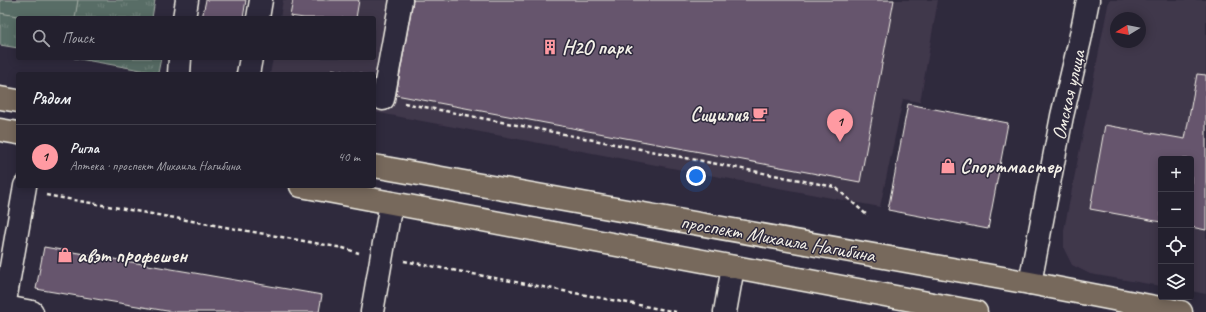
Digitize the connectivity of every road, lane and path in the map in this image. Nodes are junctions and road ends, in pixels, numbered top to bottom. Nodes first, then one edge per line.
1 (187, 0) edge
2 (261, 0) edge
3 (401, 0) edge
4 (1088, 0) edge
5 (184, 16) edge
6 (258, 16) edge
7 (180, 60) edge
8 (251, 60) edge
9 (332, 70) dead end
10 (179, 72) edge
11 (248, 72) edge
12 (346, 72) edge
13 (0, 98) edge
14 (383, 99) joint
15 (16, 101) edge
16 (0, 130) edge
17 (16, 133) edge
18 (376, 166) edge
19 (312, 188) edge
20 (25, 189) edge
21 (391, 203) junction
22 (868, 216) dead end
23 (382, 257) junction
24 (733, 266) junction
25 (1030, 284) junction
26 (2, 307) edge
27 (32, 312) edge
28 (372, 312) edge
29 (676, 312) edge
30 (725, 312) edge
31 (976, 312) edge
32 (1181, 312) edge

1 - 5 street
2 - 6 street
3 - 14 street
4 - 25 street, Омская улица
7 - 10 street
8 - 11 street
9 - 12 path
13 - 15 main road
14 - 22 path
16 - 17 main road
18 - 25 main road, проспект Михаила Нагибина
19 - 21 main road, проспект Михаила Нагибина
20 - 23 path
20 - 26 street
21 - 23 street
21 - 24 main road, проспект Михаила Нагибина
23 - 28 street
23 - 29 path
24 - 30 street
24 - 31 main road, проспект Михаила Нагибина
25 - 32 main road, проспект Михаила Нагибина
26 - 27 street

